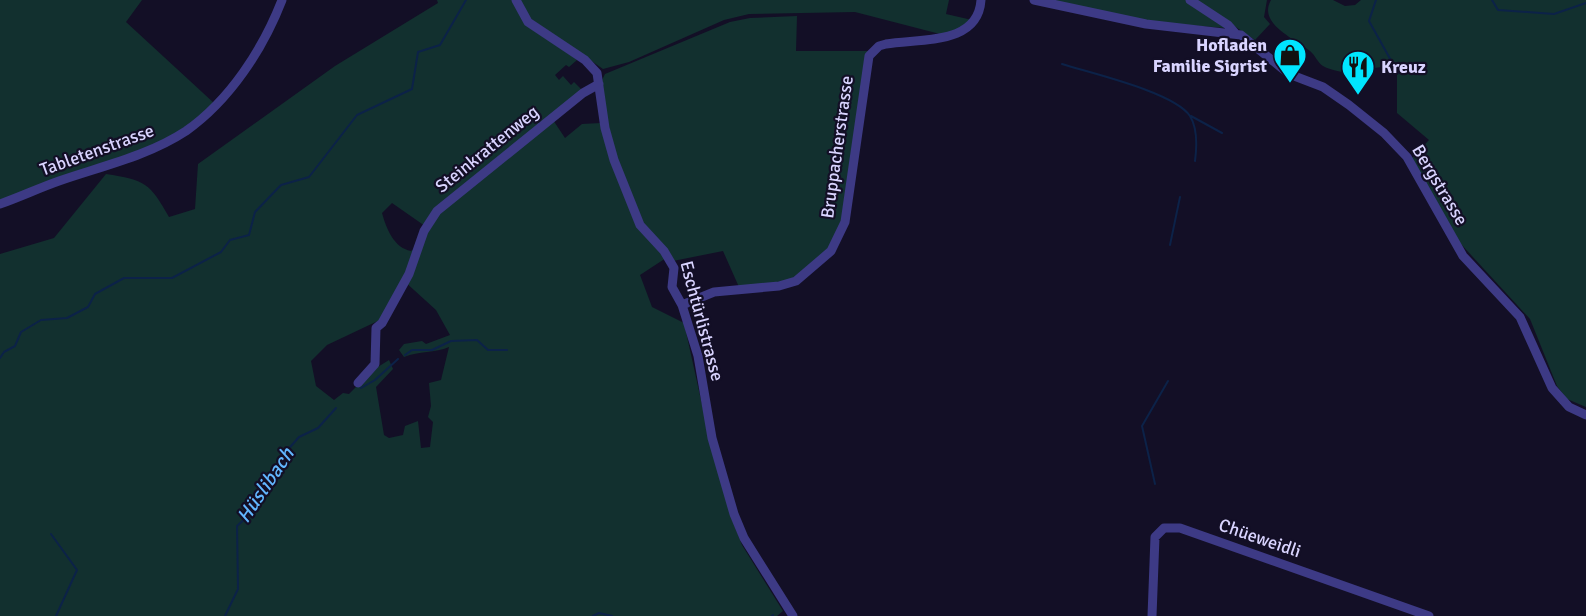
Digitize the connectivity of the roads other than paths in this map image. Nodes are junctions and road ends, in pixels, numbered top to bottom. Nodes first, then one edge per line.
1 (282, 0) edge
2 (516, 0) edge
3 (981, 0) edge
4 (1034, 0) edge
5 (1190, 0) edge
6 (1235, 33) junction
7 (599, 84) junction
8 (0, 204) edge
9 (682, 305) junction
10 (358, 383) dead end
11 (1586, 415) edge
12 (793, 616) edge
13 (1152, 616) edge
14 (1429, 616) edge

1 - 8 street, Tabletenstrasse
2 - 7 street, Eschtürlistrasse
3 - 9 street, Bruppacherstrasse
4 - 6 street, Bergstrasse
5 - 6 street
6 - 11 street, Bergstrasse
7 - 9 street, Eschtürlistrasse
7 - 10 street, Steinkrattenweg
9 - 12 street, Eschtürlistrasse
13 - 14 street, Chüeweidli

